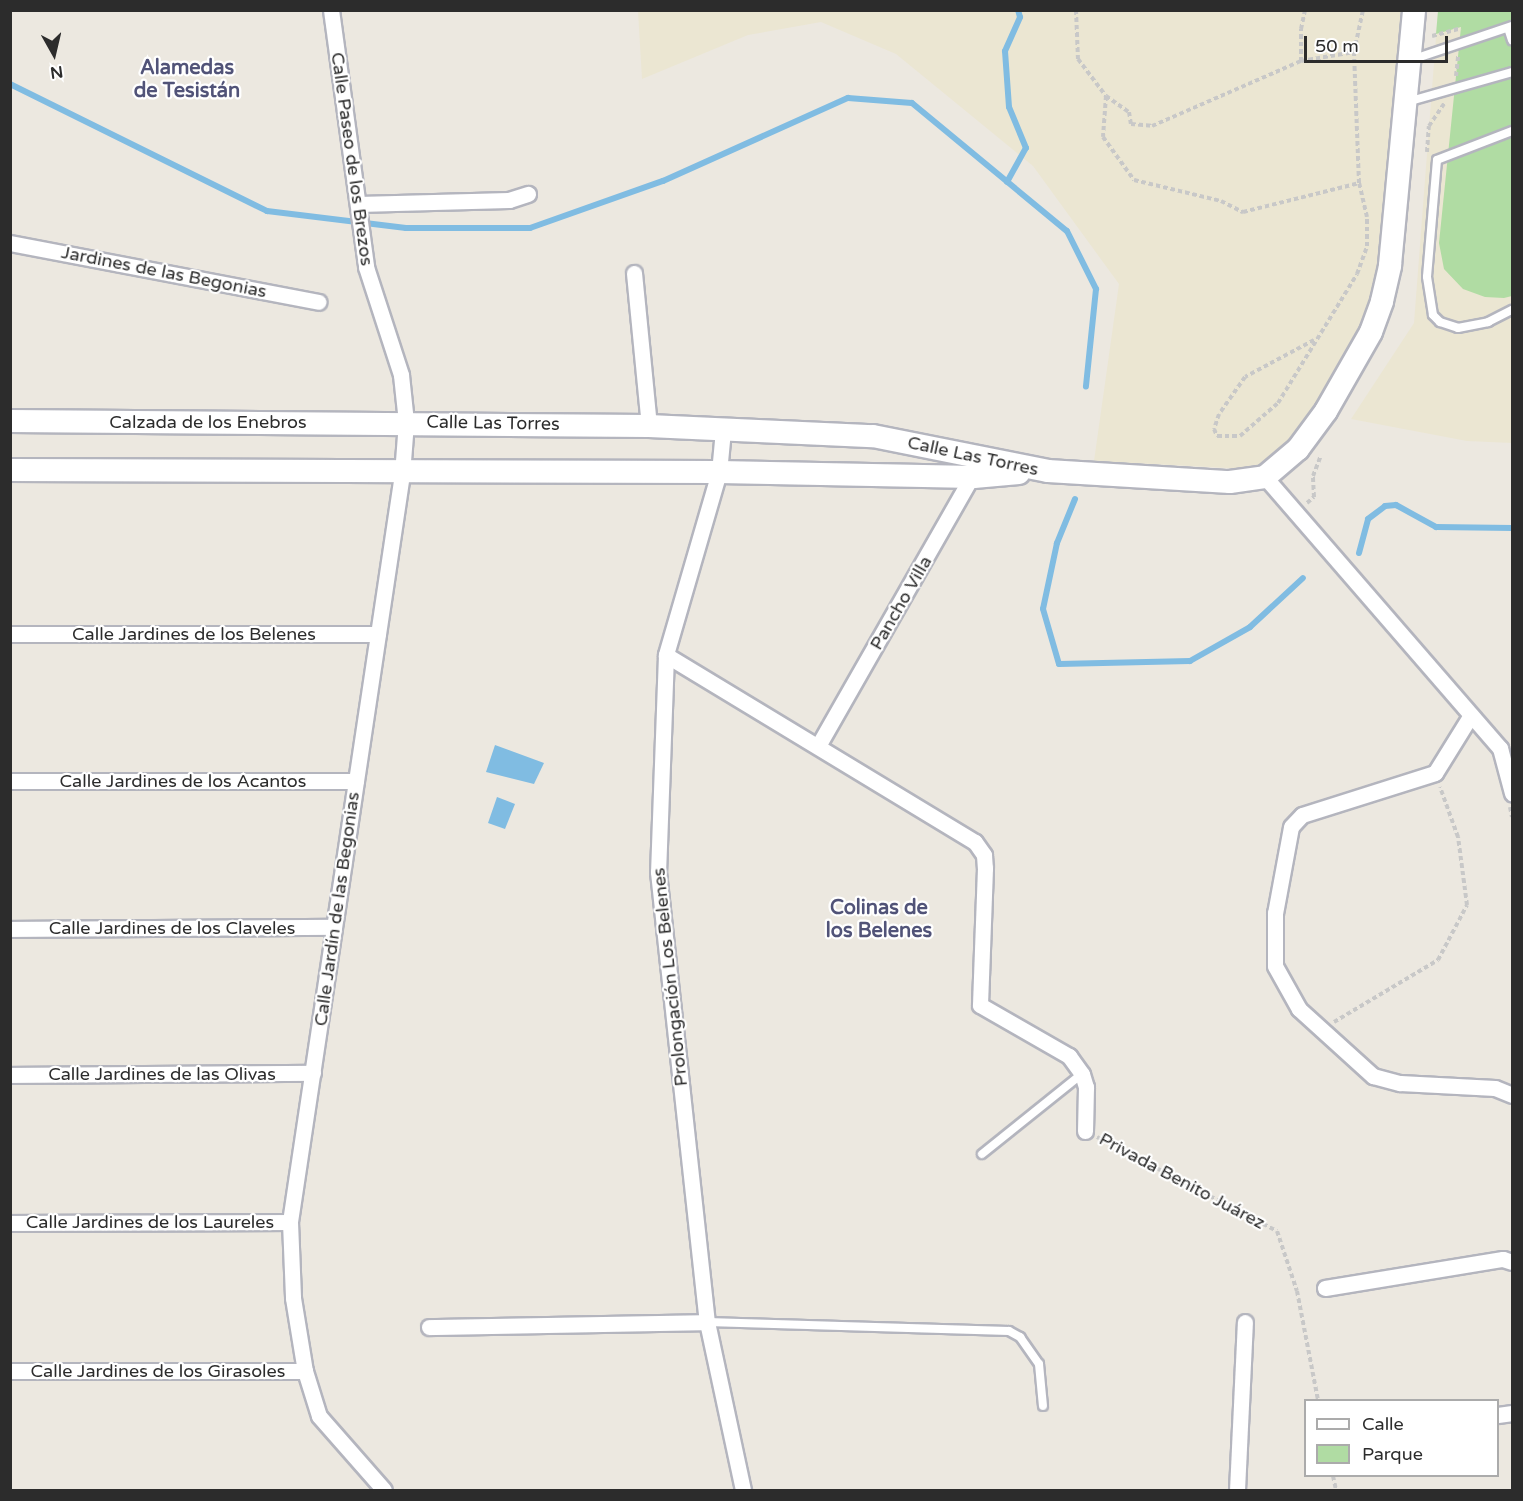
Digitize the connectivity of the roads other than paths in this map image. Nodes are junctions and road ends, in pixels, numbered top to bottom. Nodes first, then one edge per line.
1 (331, 10) edge
2 (1420, 20) edge
3 (1510, 27) edge
4 (1512, 40) edge
5 (1410, 60) junction
6 (1512, 72) edge
7 (1405, 102) junction
8 (1512, 132) edge
9 (528, 194) dead end
10 (358, 208) junction
11 (10, 243) edge
12 (634, 273) dead end
13 (318, 302) dead end
14 (380, 306) joint
15 (1512, 310) edge
16 (10, 421) edge
17 (406, 422) junction
18 (649, 426) junction
19 (723, 430) junction
20 (976, 468) junction
21 (10, 470) edge
22 (719, 472) junction
23 (402, 474) junction
24 (1265, 477) junction
25 (10, 634) edge
26 (378, 634) junction
27 (666, 655) junction
28 (1470, 715) junction
29 (818, 746) junction
30 (10, 781) edge
31 (356, 781) junction
32 (1512, 793) edge
33 (334, 927) junction
34 (10, 929) edge
35 (313, 1073) junction
36 (10, 1074) edge
37 (1082, 1074) junction
38 (1512, 1095) edge
39 (1085, 1131) road end
40 (982, 1154) dead end
41 (290, 1222) junction
42 (10, 1223) edge
43 (1512, 1262) edge
44 (1325, 1288) dead end
45 (707, 1322) junction
46 (1245, 1322) dead end
47 (429, 1327) dead end
48 (10, 1371) edge
49 (305, 1371) junction
50 (1043, 1406) dead end
51 (384, 1491) edge
52 (743, 1491) edge
53 (1237, 1491) edge

1 - 10 street, Calle Paseo de los Brezos
2 - 5 main road
3 - 4 lane
3 - 5 lane
5 - 7 main road
6 - 7 lane
7 - 24 main road
8 - 15 lane
9 - 10 street
10 - 14 street, Calle Paseo de los Brezos
11 - 13 street, Jardines de las Begonias
12 - 18 street
14 - 17 street, Calle Jardín de las Begonias
16 - 17 main road, Calzada de los Enebros
17 - 18 main road, Calle Las Torres
17 - 23 street, Calle Jardín de las Begonias
18 - 19 main road, Calle Las Torres
19 - 20 main road, Calle Las Torres
19 - 22 street, Prolongación Los Belenes
20 - 22 main road, Calle Las Torres
20 - 24 main road, Calle Las Torres
20 - 29 street, Pancho Villa
21 - 23 main road
22 - 23 main road, Calle Las Torres
22 - 27 street, Prolongación Los Belenes
23 - 26 street, Calle Jardín de las Begonias
24 - 28 street
25 - 26 street, Calle Jardines de los Belenes
26 - 31 street, Calle Jardín de las Begonias
27 - 29 street
27 - 45 street, Prolongación Los Belenes
28 - 32 street
28 - 38 street
29 - 37 street
30 - 31 street, Calle Jardines de los Acantos
31 - 33 street, Calle Jardín de las Begonias
33 - 34 street, Calle Jardines de los Claveles
33 - 35 street, Calle Jardín de las Begonias
35 - 36 street, Calle Jardines de las Olivas
35 - 41 street, Calle Jardín de las Begonias
37 - 39 street, Privada Benito Juárez
37 - 40 lane
41 - 42 street, Calle Jardines de los Laureles
41 - 49 street, Calle Jardín de las Begonias
43 - 44 street
45 - 47 street
45 - 50 lane
45 - 52 street, Prolongación Los Belenes
46 - 53 street
48 - 49 street, Calle Jardines de los Girasoles
49 - 51 street, Calle Jardín de las Begonias

